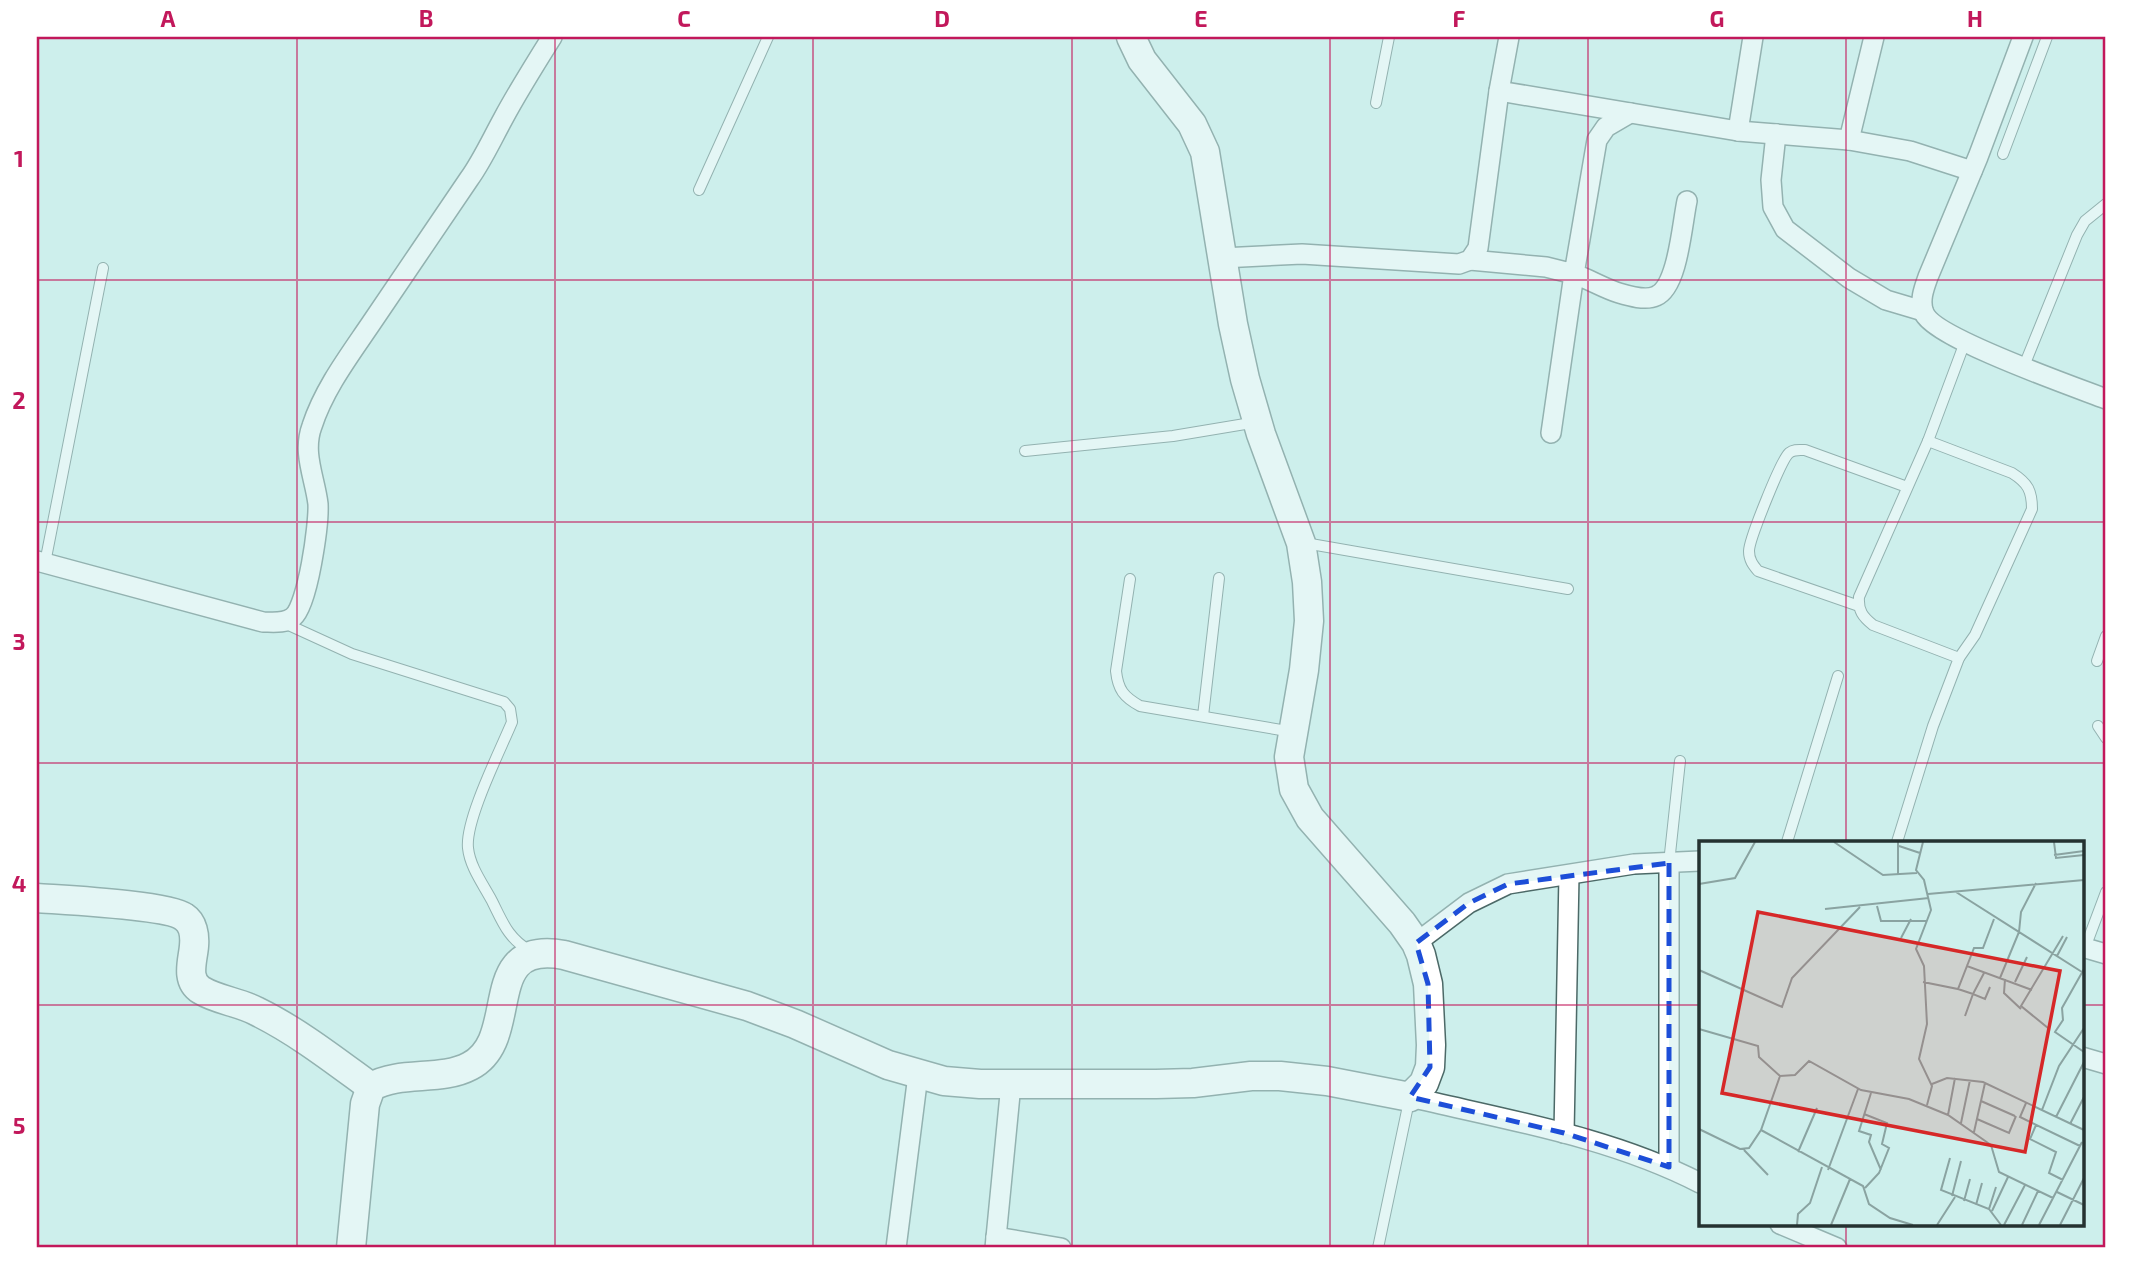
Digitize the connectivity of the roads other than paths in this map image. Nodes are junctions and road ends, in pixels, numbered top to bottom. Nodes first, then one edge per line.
1 (552, 37) edge
2 (768, 37) edge
3 (1131, 37) edge
4 (1389, 37) edge
5 (1508, 37) edge
6 (1753, 37) edge
7 (1874, 37) edge
8 (2023, 37) edge
9 (2047, 37) edge
10 (1499, 91) junction
11 (1376, 103) dead end
12 (1630, 113) junction
13 (1738, 131) junction
14 (1776, 134) junction
15 (1849, 140) junction
16 (2003, 154) dead end
17 (1972, 171) junction
18 (699, 190) dead end
19 (1687, 201) dead end
20 (2106, 204) edge
21 (1222, 258) junction
22 (1470, 260) junction
23 (103, 268) dead end
24 (1574, 274) junction
25 (1923, 311) junction
26 (1965, 342) junction
27 (2024, 366) junction
28 (2106, 399) edge
29 (1257, 422) junction
30 (1551, 433) dead end
31 (1928, 440) junction
32 (1025, 452) dead end
33 (1907, 487) junction
34 (1301, 543) junction
35 (41, 562) edge
36 (1219, 578) dead end
37 (1130, 579) dead end
38 (1568, 589) dead end
39 (1859, 606) junction
40 (281, 622) junction
41 (2106, 636) edge
42 (1959, 659) junction
43 (2097, 661) dead end
44 (1838, 676) dead end
45 (1203, 716) junction
46 (2098, 726) dead end
47 (1293, 732) junction
48 (2106, 738) edge
49 (1680, 761) dead end
50 (1787, 841) edge
51 (1897, 841) edge
52 (1699, 861) edge
53 (1669, 863) junction
54 (1569, 875) junction
55 (2106, 892) edge
56 (37, 898) edge
57 (1416, 943) junction
58 (2084, 948) edge
59 (2084, 951) edge
60 (533, 953) junction
61 (2106, 954) edge
62 (2084, 1058) edge
63 (2106, 1064) edge
64 (918, 1075) junction
65 (1011, 1084) junction
66 (371, 1087) junction
67 (1410, 1097) junction
68 (1564, 1133) junction
69 (1669, 1167) junction
70 (1699, 1182) edge
71 (1785, 1226) edge
72 (996, 1243) edge
73 (351, 1248) edge
74 (896, 1248) edge
75 (1061, 1248) edge
76 (1378, 1248) edge
77 (1837, 1248) edge

1 - 40 street
2 - 18 lane
3 - 21 street
4 - 11 lane
5 - 10 street
6 - 13 street
7 - 15 street
8 - 17 street
9 - 16 lane
10 - 12 street
10 - 22 street
12 - 13 street
12 - 24 street
13 - 14 street
14 - 15 street
14 - 25 street
15 - 17 street
17 - 25 street
19 - 24 street
20 - 27 lane
21 - 22 street
21 - 29 street
22 - 24 street
23 - 35 lane
24 - 30 street
25 - 26 street
26 - 27 street
26 - 31 lane
27 - 28 street
29 - 32 lane
29 - 34 street
31 - 33 lane
31 - 42 lane
33 - 39 lane
33 - 39 lane
34 - 38 lane
34 - 47 street
35 - 40 street
36 - 45 lane
37 - 45 lane
39 - 42 lane
40 - 60 lane
41 - 43 lane
42 - 51 lane
44 - 50 lane
45 - 47 lane
46 - 48 lane
47 - 57 street
49 - 53 lane
52 - 53 street
53 - 54 street
53 - 69 street
54 - 57 street
54 - 68 street
55 - 58 lane
56 - 66 street
57 - 67 street
59 - 61 street
60 - 64 street
60 - 66 street
62 - 63 street
64 - 65 street
64 - 74 street
65 - 67 street
65 - 72 street
66 - 73 street
67 - 68 street
67 - 76 lane
68 - 69 street
69 - 70 street
71 - 77 street
72 - 75 street

